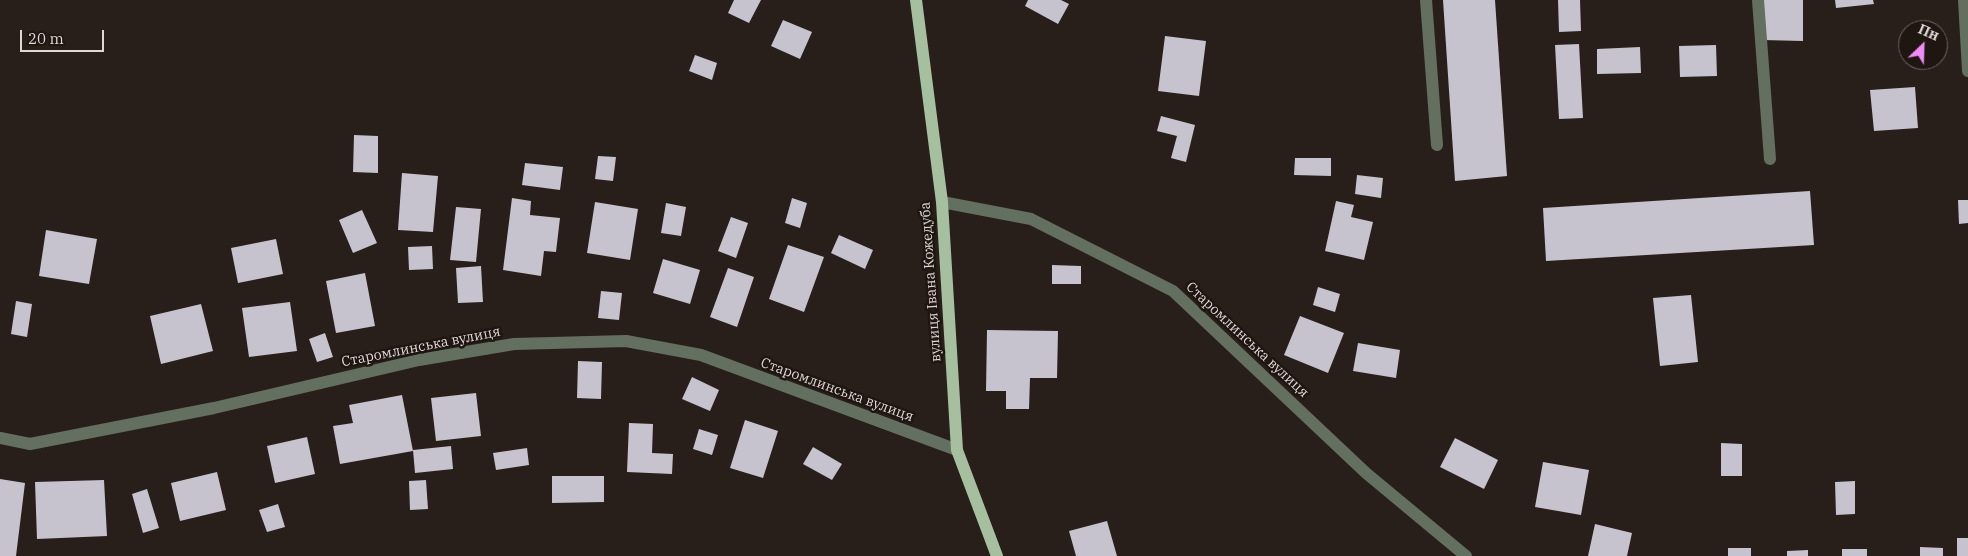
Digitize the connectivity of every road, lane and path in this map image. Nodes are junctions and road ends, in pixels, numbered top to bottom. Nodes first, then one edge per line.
1 (916, 0) edge
2 (1426, 0) edge
3 (1758, 0) edge
4 (1964, 0) edge
5 (1968, 71) edge
6 (1437, 145) dead end
7 (1770, 159) dead end
8 (942, 202) junction
9 (0, 438) edge
10 (957, 450) junction
11 (997, 556) edge
12 (1466, 556) edge

1 - 8 main road, вулиця Івана Кожедуба
2 - 6 street
3 - 7 street
4 - 5 street
8 - 10 main road, вулиця Івана Кожедуба
8 - 12 street, Старомлинська вулиця
9 - 10 street, Старомлинська вулиця
10 - 11 main road, вулиця Івана Кожедуба

